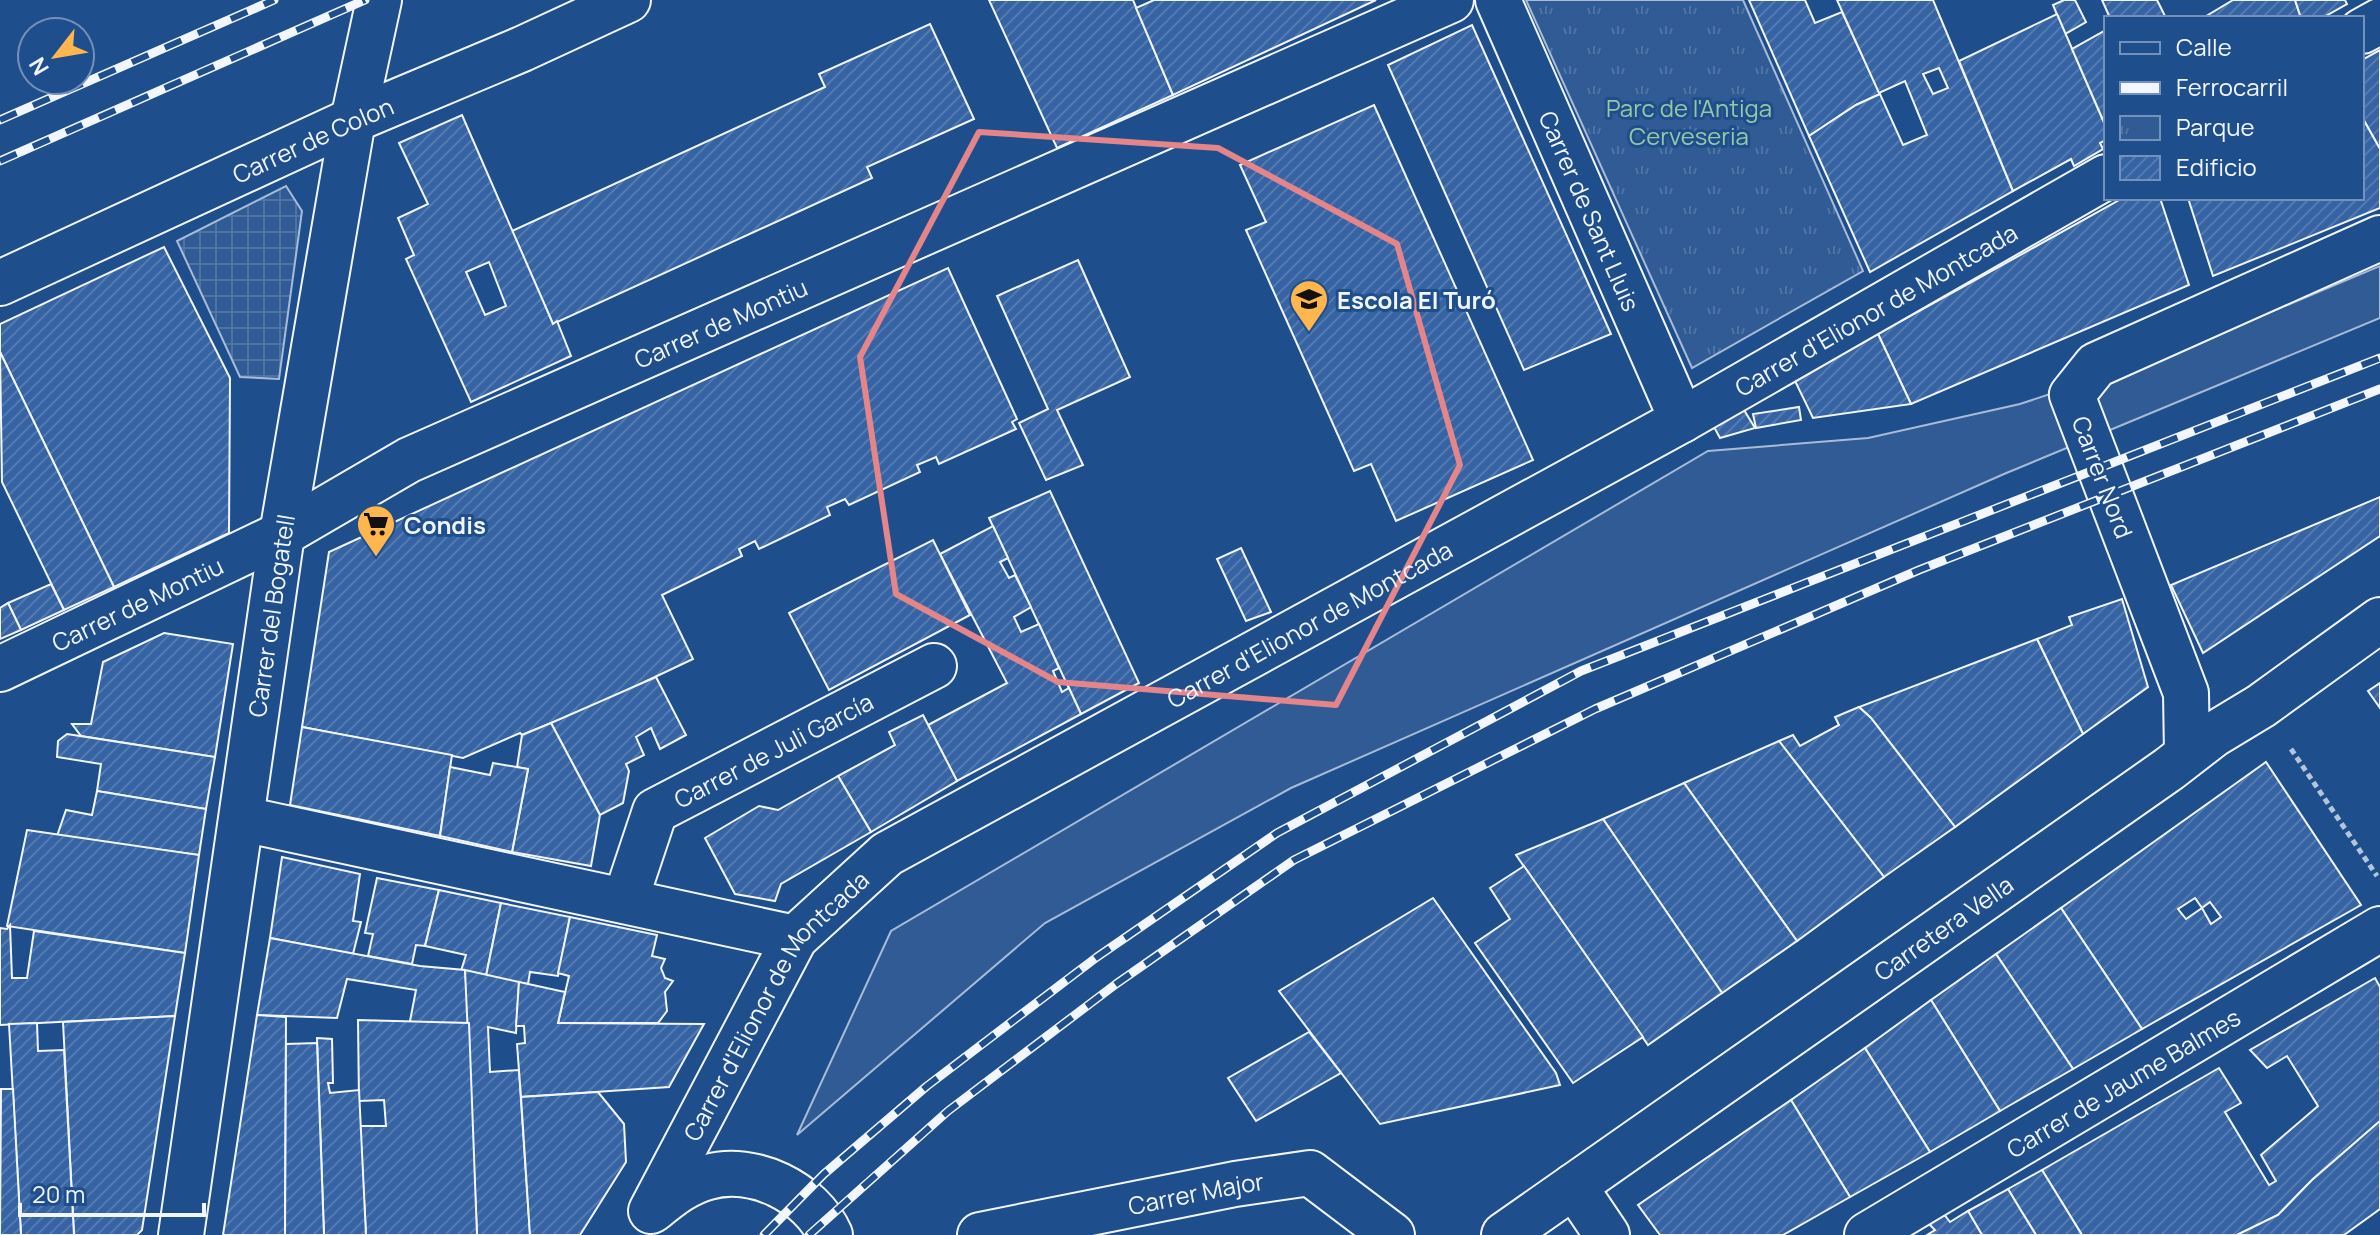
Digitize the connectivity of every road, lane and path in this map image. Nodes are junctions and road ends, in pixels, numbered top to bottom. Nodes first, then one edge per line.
1 (379, 0) edge
2 (628, 0) edge
3 (1451, 0) edge
4 (1498, 0) edge
5 (353, 120) junction
6 (2104, 178) edge
7 (2380, 238) edge
8 (0, 283) edge
9 (1682, 420) junction
10 (282, 534) junction
11 (2380, 620) edge
12 (934, 666) dead end
13 (0, 669) edge
14 (2261, 706) junction
15 (2187, 754) junction
16 (243, 819) junction
17 (2380, 880) edge
18 (625, 901) junction
19 (2380, 929) edge
20 (795, 938) junction
21 (1574, 1186) junction
22 (644, 1223) edge
23 (181, 1235) edge
24 (830, 1235) edge
25 (980, 1235) edge
26 (1392, 1235) edge
27 (1504, 1235) edge
28 (1607, 1235) edge
29 (1867, 1235) edge

1 - 5 street, Carrer del Bogatell
2 - 5 street, Carrer de Colon
3 - 10 street, Carrer de Montiu
4 - 9 street, Carrer de Sant Lluis
5 - 8 street, Carrer de Colon
5 - 10 street, Carrer del Bogatell
6 - 9 street, Carrer d'Elionor de Montcada
7 - 15 street, Carrer Nord
9 - 20 street, Carrer d'Elionor de Montcada
10 - 13 street, Carrer de Montiu
10 - 16 street, Carrer del Bogatell
11 - 14 street, Carretera Vella
12 - 18 street, Carrer de Juli García
14 - 15 street, Carretera Vella
14 - 17 path
15 - 21 street, Carretera Vella
16 - 18 street
16 - 23 street, Carrer del Bogatell
18 - 20 street
19 - 29 street, Carrer de Jaume Balmes
20 - 22 street, Carrer d'Elionor de Montcada
21 - 27 street, Carretera Vella
21 - 28 street
22 - 24 street
25 - 26 street, Carrer Major

